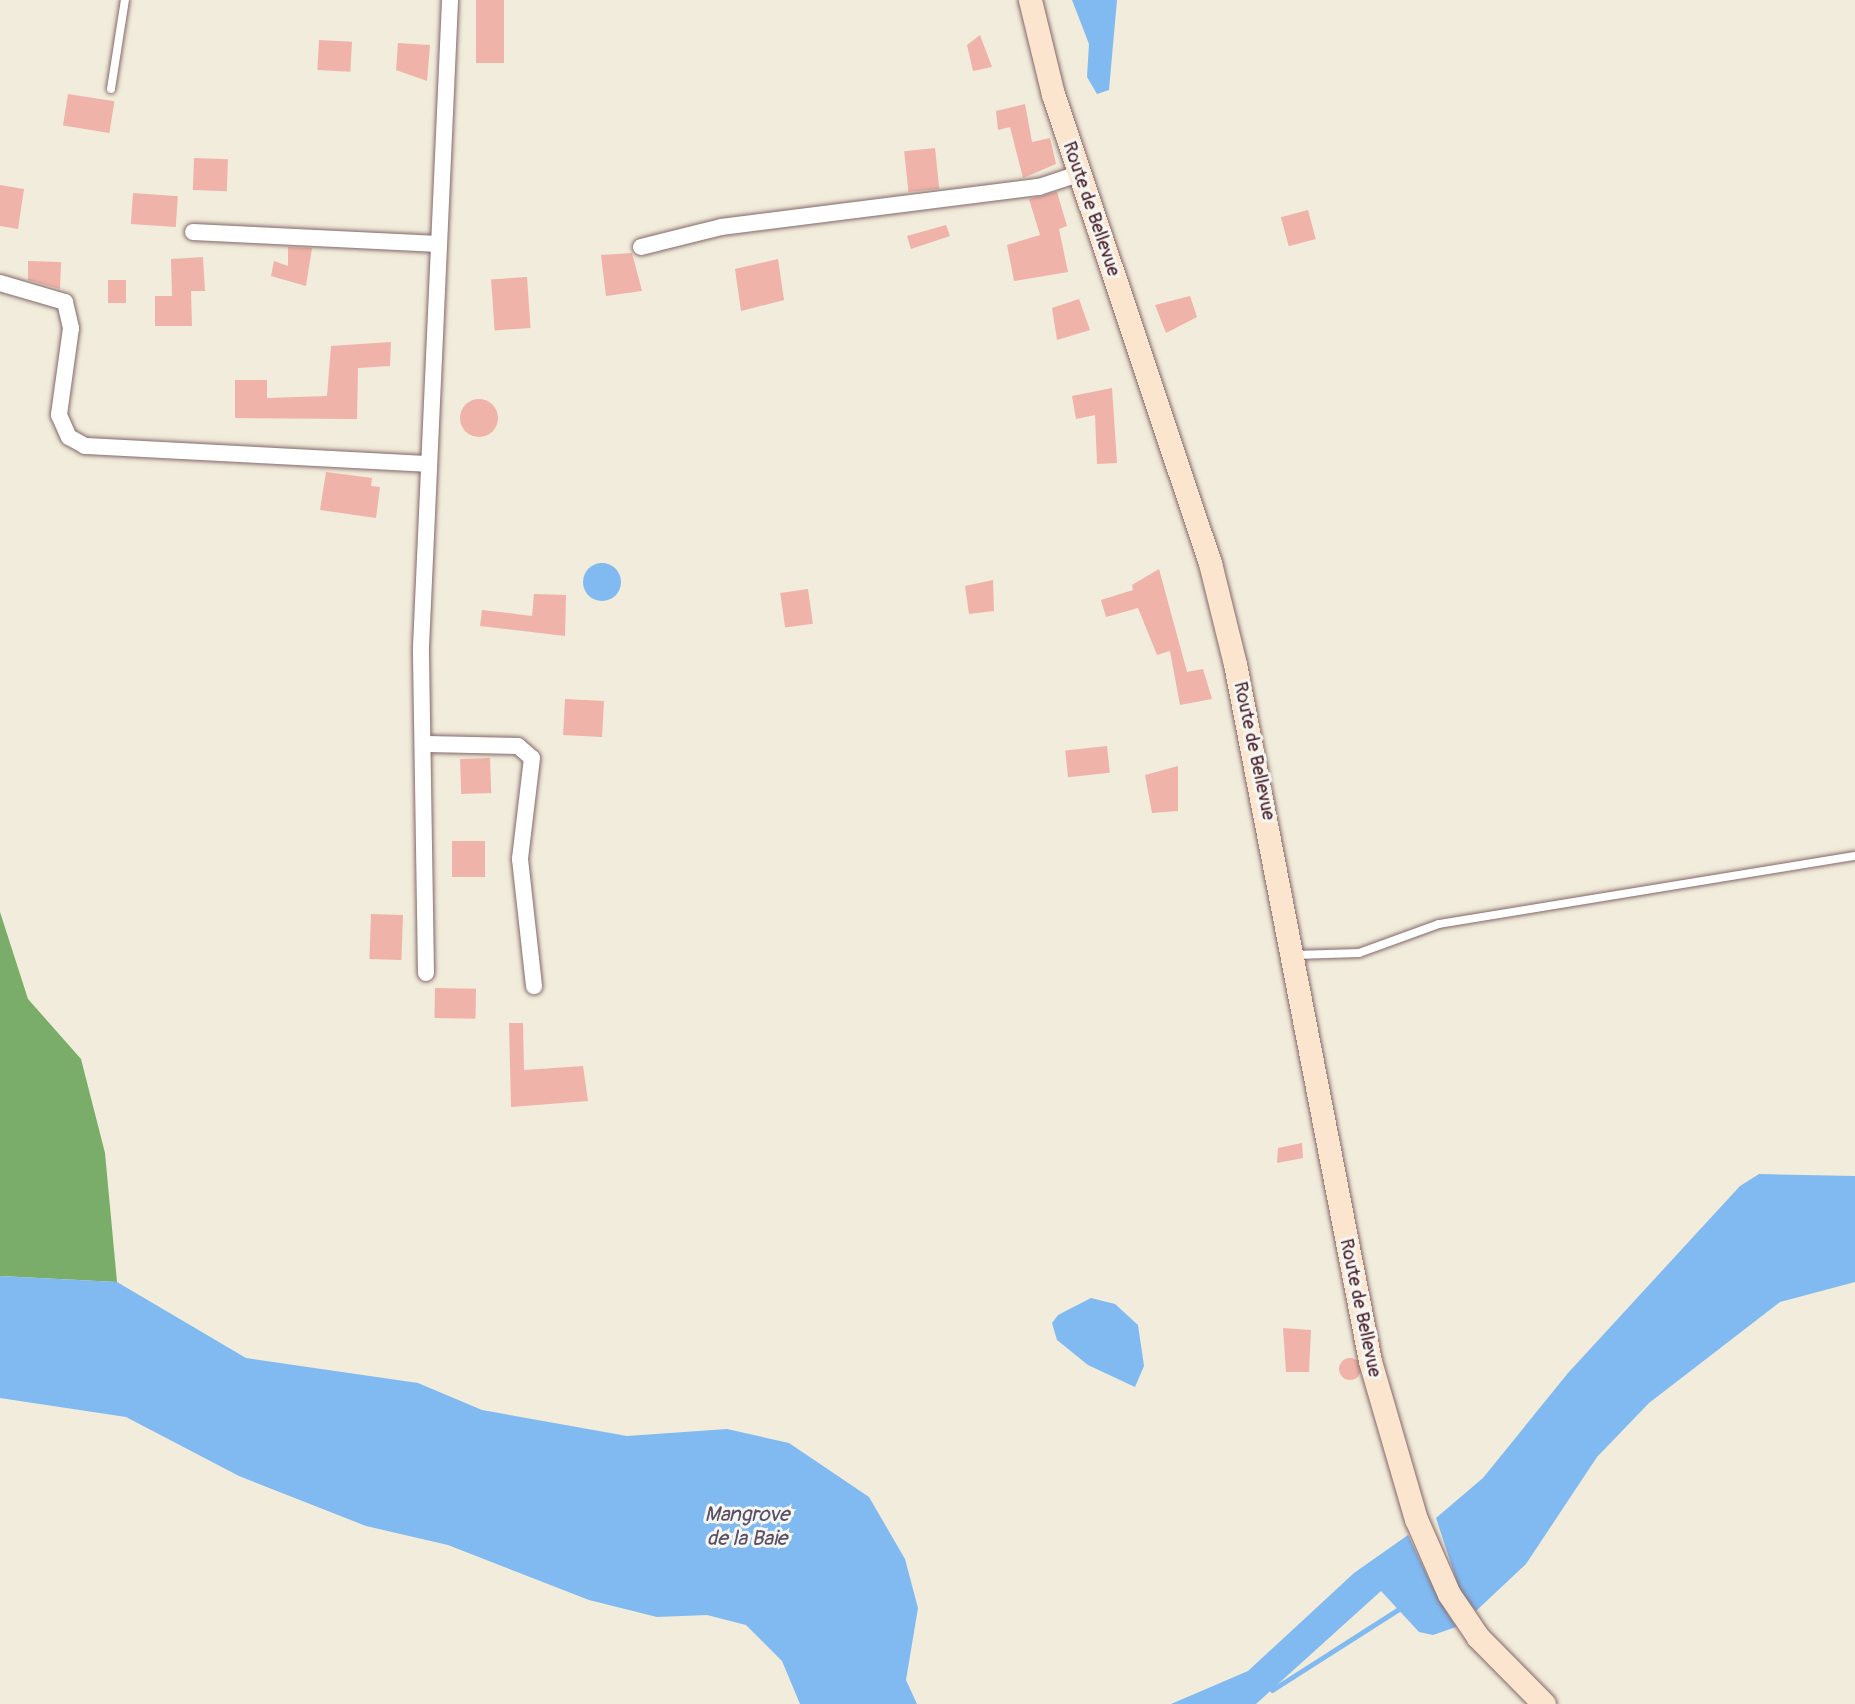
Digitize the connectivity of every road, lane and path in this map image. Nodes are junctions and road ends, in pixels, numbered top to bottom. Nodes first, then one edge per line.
1 (125, 0) edge
2 (450, 0) edge
3 (1030, 0) edge
4 (111, 89) dead end
5 (1078, 173) junction
6 (193, 232) dead end
7 (439, 244) junction
8 (641, 247) dead end
9 (0, 283) edge
10 (428, 464) junction
11 (427, 744) junction
12 (1855, 856) edge
13 (1295, 955) junction
14 (426, 973) dead end
15 (534, 986) dead end
16 (1544, 1704) edge

1 - 4 lane
2 - 7 street
3 - 5 main road, Route de Bellevue
5 - 8 street
5 - 13 main road, Route de Bellevue
6 - 7 street
7 - 10 street
9 - 10 street
10 - 11 street
11 - 14 street
11 - 15 street
12 - 13 lane
13 - 16 main road, Route de Bellevue

